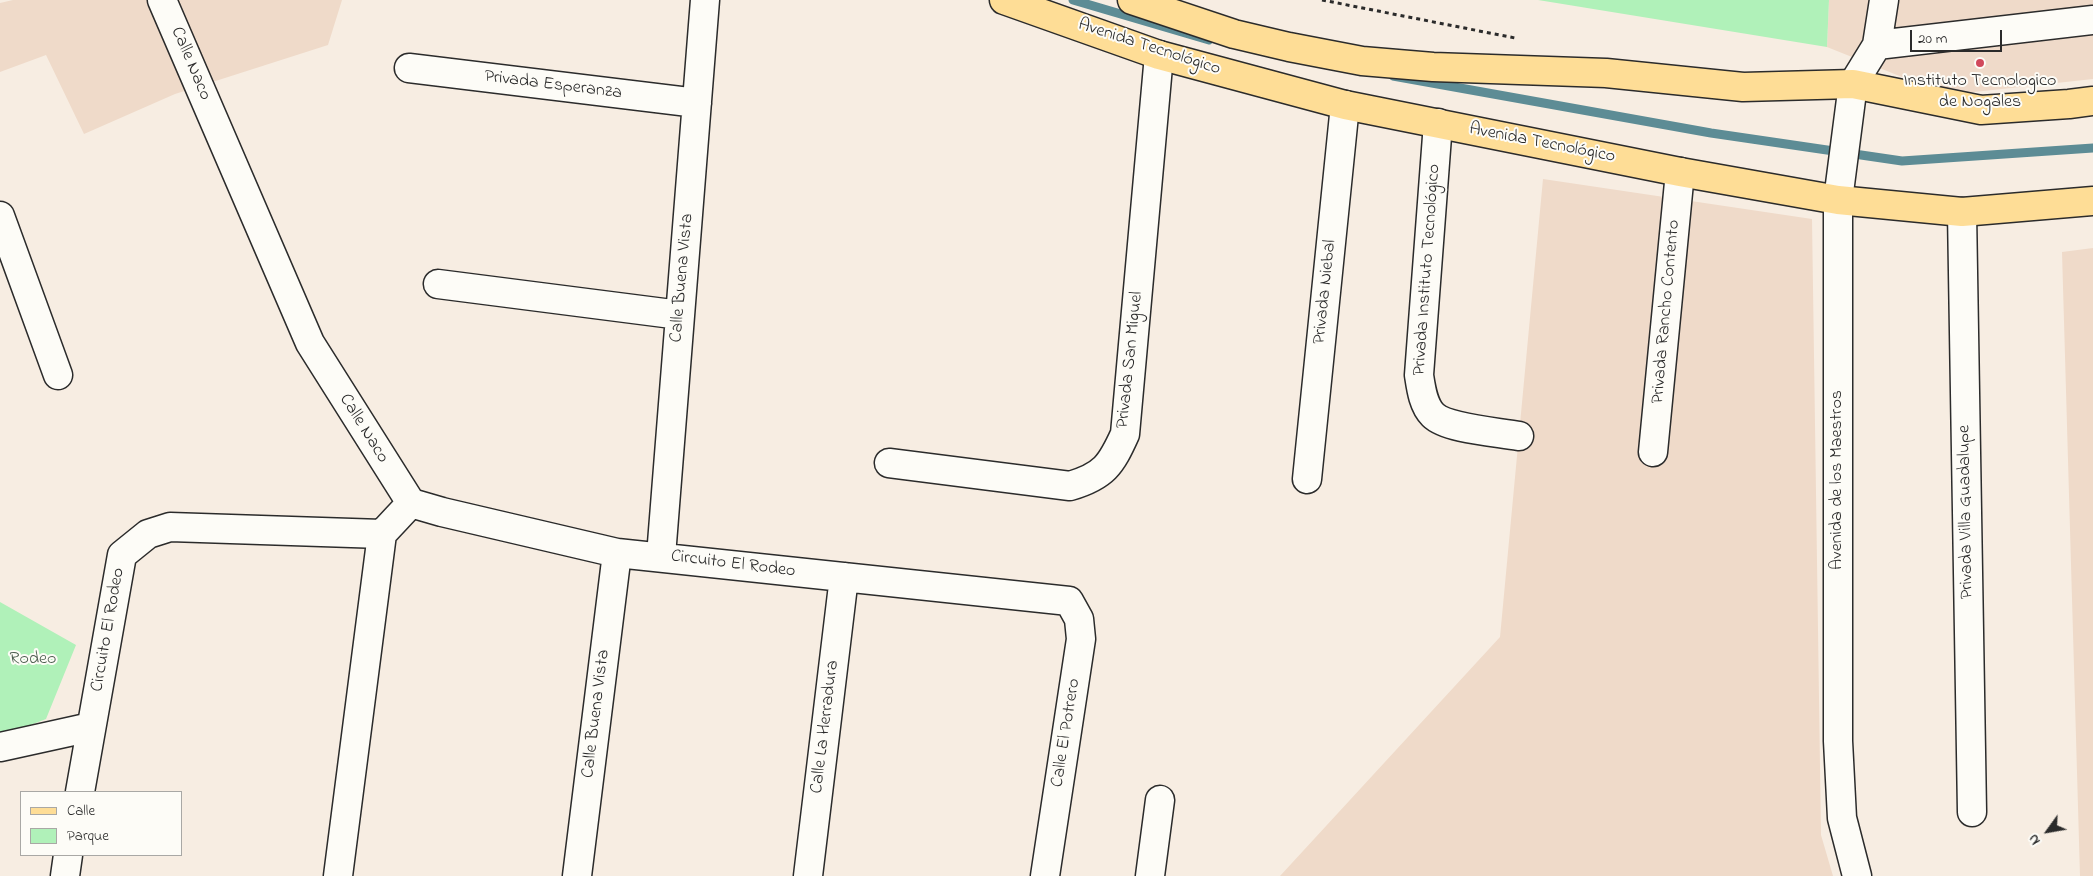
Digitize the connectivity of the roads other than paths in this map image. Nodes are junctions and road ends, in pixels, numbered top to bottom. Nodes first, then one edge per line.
1 (162, 0) edge
2 (705, 0) edge
3 (1004, 0) edge
4 (1132, 0) edge
5 (1884, 0) edge
6 (2093, 20) edge
7 (1877, 45) junction
8 (1160, 55) junction
9 (409, 68) dead end
10 (1851, 95) junction
11 (2093, 101) edge
12 (697, 103) junction
13 (1345, 105) junction
14 (1438, 123) junction
15 (1680, 172) junction
16 (1839, 194) junction
17 (2093, 201) edge
18 (1962, 212) junction
19 (0, 216) edge
20 (438, 284) dead end
21 (680, 315) junction
22 (58, 375) dead end
23 (1519, 436) dead end
24 (1654, 452) dead end
25 (889, 463) dead end
26 (1307, 479) dead end
27 (411, 503) junction
28 (382, 534) junction
29 (617, 553) junction
30 (661, 556) junction
31 (844, 577) junction
32 (1061, 599) joint
33 (91, 727) junction
34 (0, 746) edge
35 (80, 791) edge
36 (1160, 800) dead end
37 (1972, 812) dead end
38 (68, 856) edge
39 (64, 876) edge
40 (338, 876) edge
41 (577, 876) edge
42 (808, 876) edge
43 (1045, 876) edge
44 (1150, 876) edge
45 (1857, 876) edge

1 - 27 street, Calle Naco
2 - 12 street, Calle Buena Vista
3 - 8 main road, Avenida Tecnológico
4 - 10 main road
5 - 7 street
6 - 7 street
7 - 10 street
8 - 13 main road, Avenida Tecnológico
8 - 25 street, Privada San Miguel
9 - 12 street, Privada Esperanza
10 - 11 main road
10 - 16 street, Avenida de los Maestros
12 - 21 street, Calle Buena Vista
13 - 14 main road, Avenida Tecnológico
13 - 26 street, Privada Niebal
14 - 15 main road, Avenida Tecnológico
14 - 23 street, Privada Instituto Tecnológico
15 - 16 main road, Avenida Tecnológico
15 - 24 street, Privada Rancho Contento
16 - 18 main road, Avenida Tecnológico
16 - 45 street, Avenida de los Maestros
17 - 18 main road, Avenida Tecnológico
18 - 37 street, Privada Villa Guadalupe
19 - 22 street
20 - 21 street
21 - 30 street, Calle Buena Vista
27 - 28 street
27 - 29 street, Circuito El Rodeo
28 - 33 street, Circuito El Rodeo
28 - 40 street
29 - 30 street, Circuito El Rodeo
29 - 41 street, Calle Buena Vista
30 - 31 street, Circuito El Rodeo
31 - 32 street, Circuito El Rodeo
31 - 42 street, Calle La Herradura
32 - 43 street, Calle El Potrero
33 - 34 street
33 - 35 street, Circuito El Rodeo
36 - 44 street
38 - 39 street

